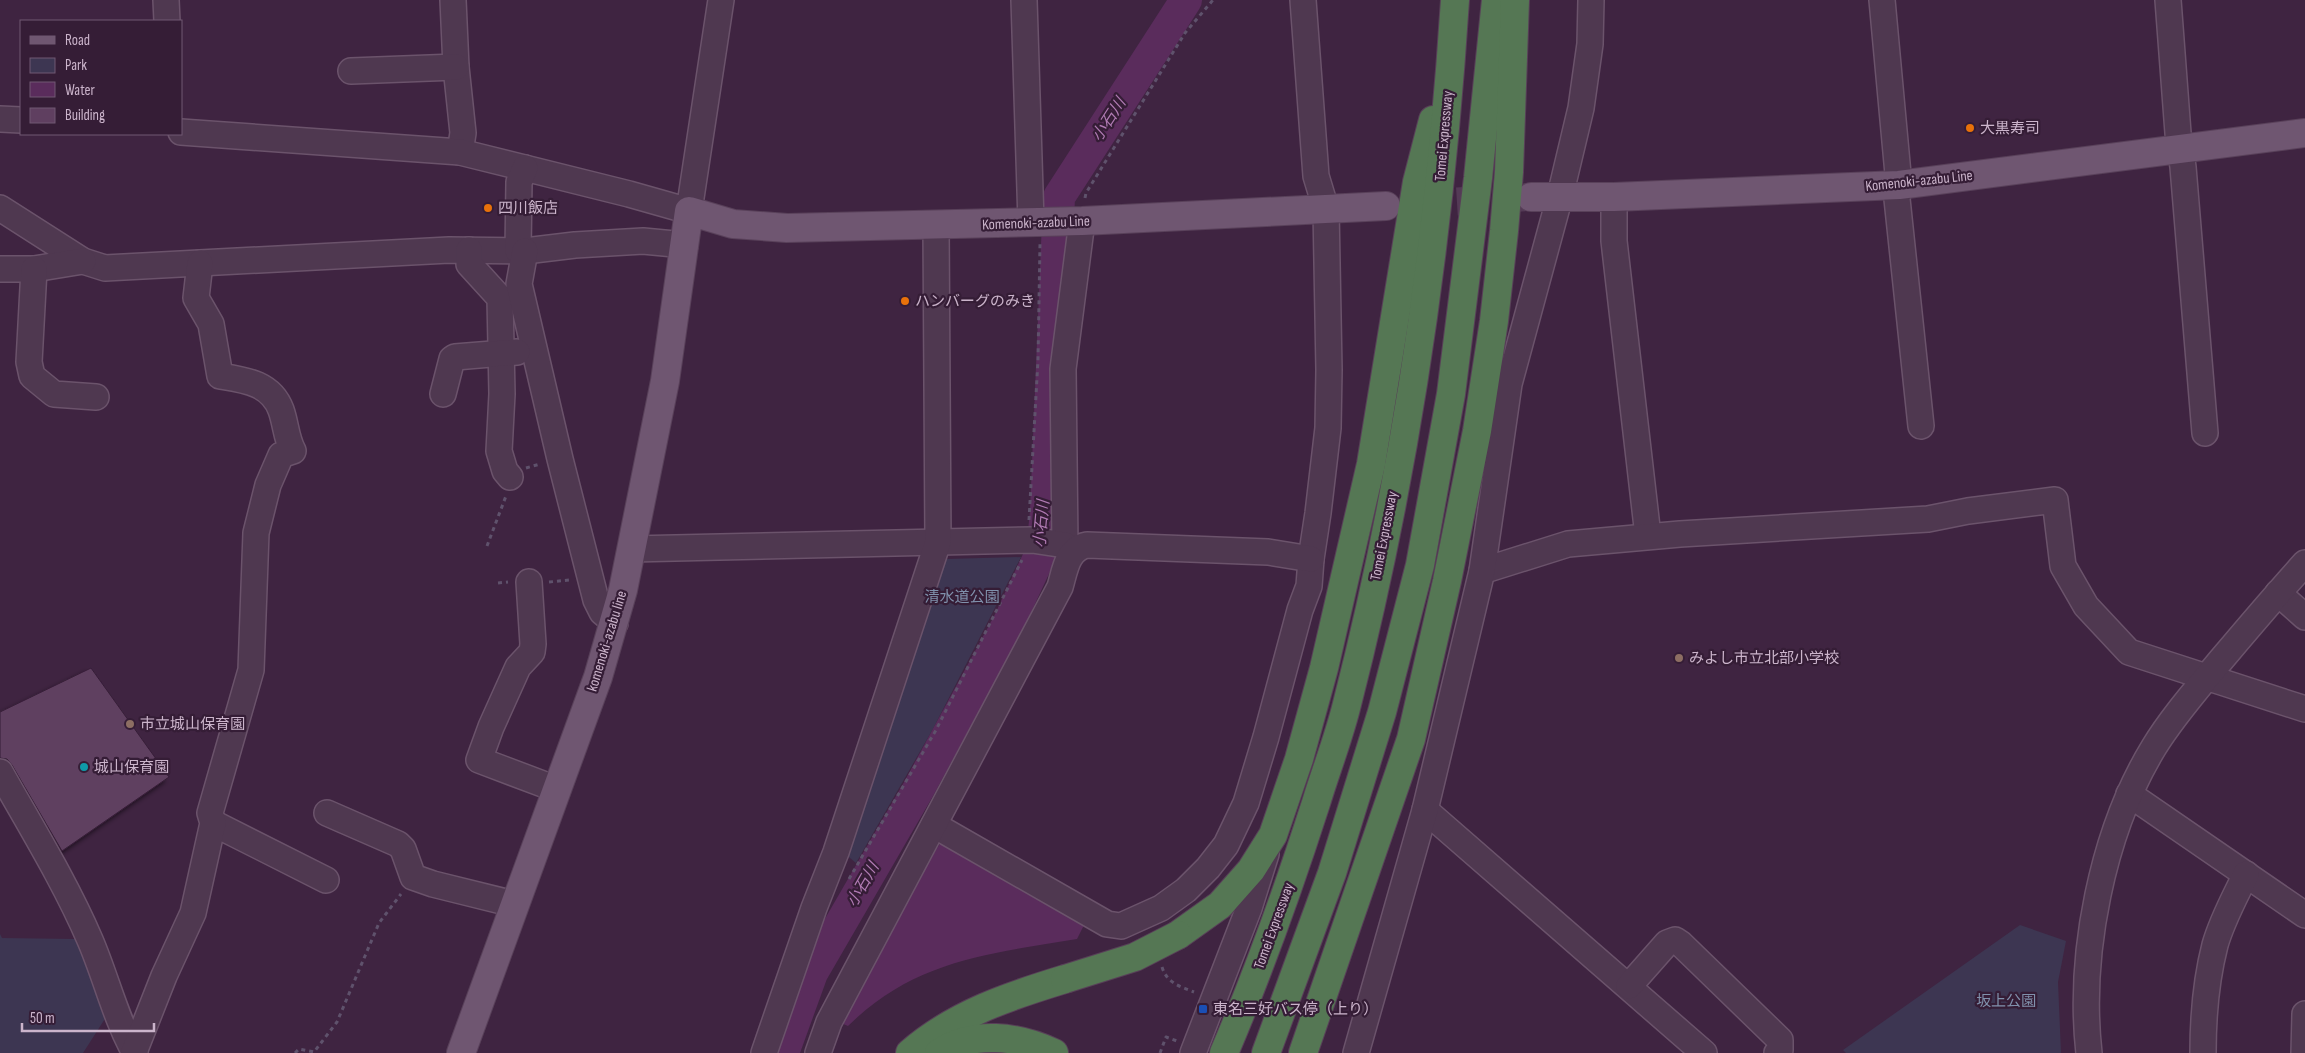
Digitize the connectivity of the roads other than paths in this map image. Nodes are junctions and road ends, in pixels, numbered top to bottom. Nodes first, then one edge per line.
1 (166, 0) edge
2 (453, 0) edge
3 (721, 0) edge
4 (1024, 0) edge
5 (1303, 0) edge
6 (1455, 0) edge
7 (1496, 0) edge
8 (1515, 0) edge
9 (1592, 0) edge
10 (1882, 0) edge
11 (2168, 0) edge
12 (167, 20) edge
13 (1452, 43) junction
14 (456, 67) junction
15 (351, 72) dead end
16 (0, 119) edge
17 (20, 120) edge
18 (182, 132) edge
19 (2305, 133) edge
20 (2181, 150) junction
21 (460, 152) junction
22 (524, 168) junction
23 (1899, 185) junction
24 (1560, 196) junction
25 (1531, 197) tunnel mouth
26 (1614, 197) junction
27 (1386, 206) tunnel mouth
28 (0, 208) edge
29 (1326, 209) junction
30 (689, 211) junction
31 (1035, 222) junction
32 (1081, 222) junction
33 (936, 226) junction
34 (685, 245) junction
35 (469, 250) junction
36 (522, 251) junction
37 (84, 261) junction
38 (200, 263) junction
39 (0, 269) edge
40 (34, 269) junction
41 (534, 348) junction
42 (500, 354) junction
43 (443, 394) dead end
44 (96, 397) dead end
45 (1921, 426) dead end
46 (2205, 433) dead end
47 (510, 477) dead end
48 (1648, 536) junction
49 (938, 542) junction
50 (1047, 543) junction
51 (631, 548) junction
52 (1311, 559) junction
53 (2305, 563) edge
54 (1482, 571) junction
55 (529, 582) dead end
56 (2278, 593) junction
57 (2305, 617) edge
58 (615, 623) junction
59 (2207, 677) junction
60 (2305, 709) edge
61 (0, 772) edge
62 (556, 789) junction
63 (2129, 794) junction
64 (1425, 810) junction
65 (327, 813) dead end
66 (213, 823) junction
67 (934, 825) junction
68 (1273, 835) junction
69 (2246, 874) junction
70 (326, 880) dead end
71 (514, 904) junction
72 (2305, 915) edge
73 (1629, 986) junction
74 (2305, 1014) edge
75 (135, 1052) edge
76 (461, 1053) edge
77 (764, 1053) edge
78 (818, 1053) edge
79 (910, 1053) edge
80 (939, 1053) edge
81 (1054, 1053) edge
82 (1193, 1053) edge
83 (1224, 1053) edge
84 (1266, 1053) edge
85 (1303, 1053) edge
86 (1356, 1053) edge
87 (1704, 1053) edge
88 (1777, 1053) edge
89 (2089, 1053) edge
90 (2203, 1053) edge
91 (2304, 1053) edge

1 - 12 street
2 - 14 street
3 - 30 street
4 - 31 street
5 - 29 street
6 - 13 highway, Tomei Expressway
7 - 84 highway
8 - 85 highway
9 - 24 street
10 - 23 street
11 - 20 street
13 - 68 highway
13 - 83 highway, Tomei Expressway
14 - 15 street
14 - 21 street
16 - 17 street
18 - 21 street
19 - 20 main road, Komenoki-azabu Line
20 - 23 main road, Komenoki-azabu Line
20 - 46 street
21 - 22 street
22 - 30 street
22 - 36 street
23 - 26 main road, Komenoki-azabu Line
23 - 45 street
24 - 25 main road, Komenoki-azabu Line
24 - 26 main road, Komenoki-azabu Line
24 - 54 street
26 - 48 street
27 - 29 main road, Komenoki-azabu Line
28 - 37 street
29 - 32 main road, Komenoki-azabu Line
29 - 52 street
30 - 33 main road, Komenoki-azabu Line
30 - 34 main road, komenoki-azabu line
31 - 32 main road, Komenoki-azabu Line
31 - 33 main road, Komenoki-azabu Line
32 - 50 street
33 - 49 street
34 - 36 street
34 - 51 main road, komenoki-azabu line
35 - 36 street
35 - 38 street
35 - 42 street
36 - 41 street
37 - 38 street
37 - 40 street
38 - 66 street
39 - 40 street
40 - 44 street
41 - 42 street
41 - 58 street
42 - 43 street
42 - 47 street
48 - 54 street
48 - 59 street
49 - 50 street
49 - 51 street
49 - 77 street
50 - 52 street
50 - 67 street
51 - 58 main road, komenoki-azabu line
52 - 67 street
53 - 56 street
54 - 64 street
55 - 62 street
56 - 57 street
56 - 59 street
58 - 62 main road, komenoki-azabu line
59 - 60 street
59 - 63 street
61 - 75 street
62 - 71 main road, komenoki-azabu line
63 - 69 street
63 - 89 street
64 - 73 street
64 - 86 street
65 - 71 street
66 - 70 street
66 - 75 street
67 - 78 street
68 - 79 highway, bridge
68 - 82 street
69 - 72 street
69 - 90 street
71 - 76 main road, komenoki-azabu line
73 - 87 street
73 - 88 street
74 - 91 street
80 - 81 highway

